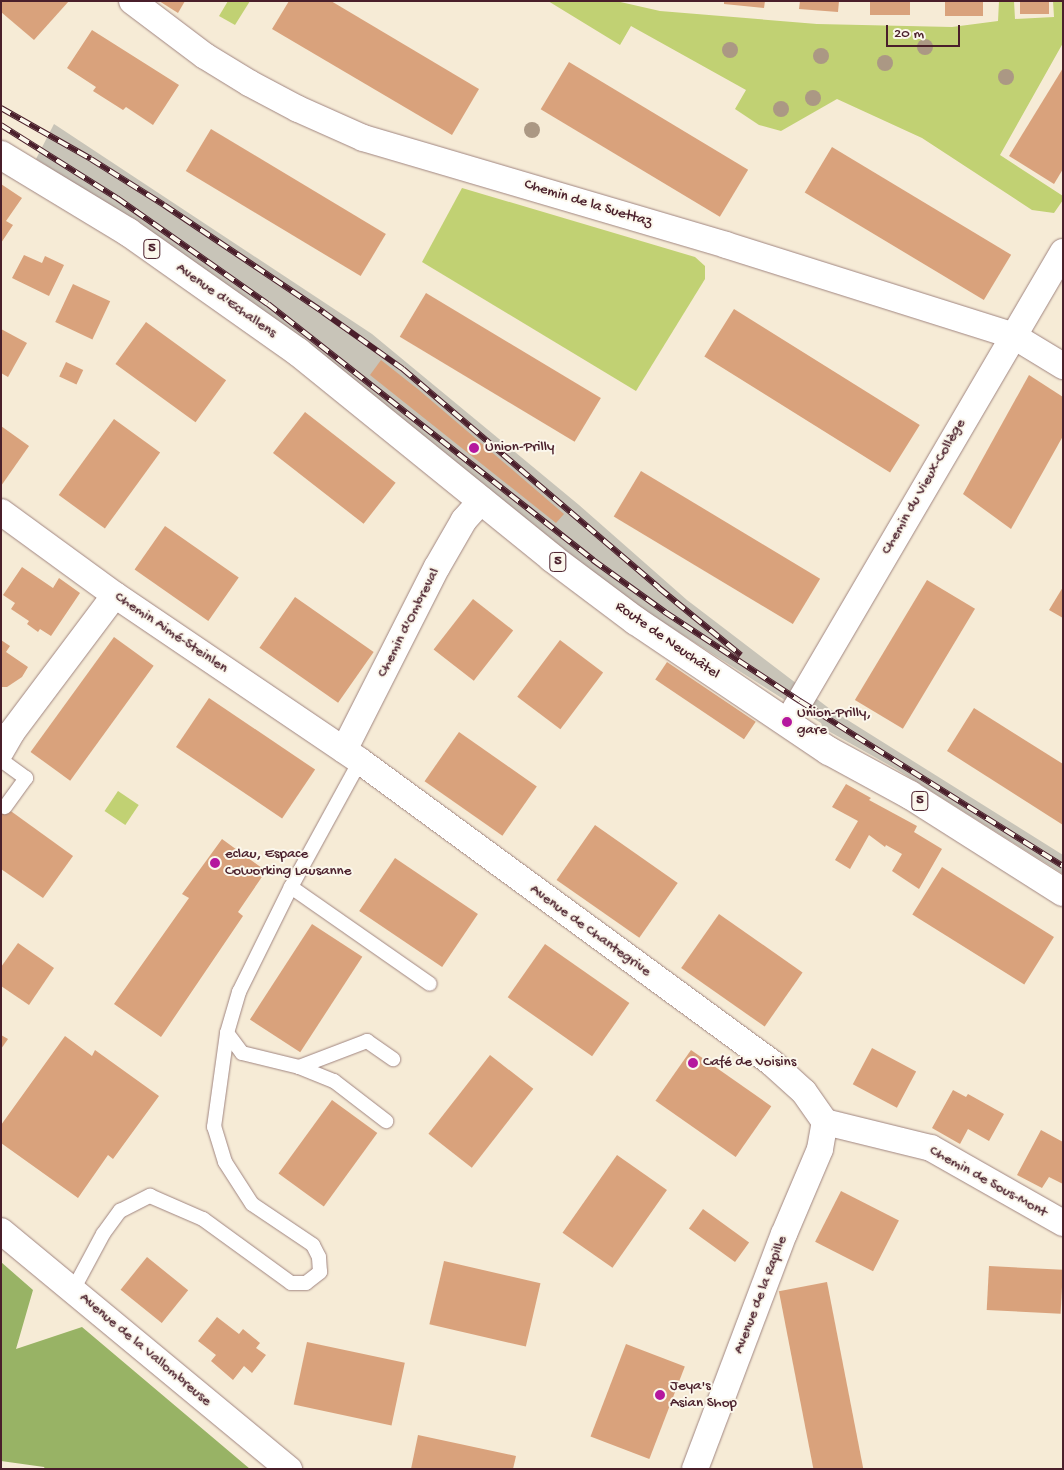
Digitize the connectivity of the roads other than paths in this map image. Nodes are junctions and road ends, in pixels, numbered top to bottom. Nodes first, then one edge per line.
1 (132, 1) edge
2 (1, 154) edge
3 (1063, 252) edge
4 (1012, 335) junction
5 (298, 352) joint
6 (1063, 366) edge
7 (482, 500) junction
8 (1, 512) edge
9 (115, 594) junction
10 (787, 723) junction
11 (5, 736) edge
12 (352, 756) junction
13 (1, 760) edge
14 (5, 807) dead end
15 (291, 887) junction
16 (1063, 892) edge
17 (430, 984) dead end
18 (226, 1033) junction
19 (393, 1059) dead end
20 (299, 1067) junction
21 (386, 1121) dead end
22 (825, 1122) junction
23 (1063, 1223) edge
24 (1, 1231) edge
25 (73, 1290) junction
26 (289, 1469) edge
27 (695, 1469) edge

1 - 4 street, Chemin de la Suettaz
2 - 5 main road, Avenue d'Echallens / 5
3 - 4 street, Chemin du Vieux-Collège
4 - 6 street, Chemin de la Suettaz
4 - 10 street, Chemin du Vieux-Collège
5 - 7 main road, Route de Neuchâtel / 5
7 - 10 main road, Route de Neuchâtel / 5
7 - 12 street, Chemin d'Ombreval
8 - 9 street, Chemin Aimé-Steinlen
9 - 11 street
9 - 12 street, Chemin Aimé-Steinlen
10 - 16 main road, Route de Neuchâtel / 5
12 - 15 lane, Chemin d'Ombreval
12 - 22 street, Avenue de Chantegrive
13 - 14 lane
15 - 17 lane
15 - 18 lane, Chemin d'Ombreval
18 - 20 lane
18 - 25 lane, Chemin d'Ombreval
19 - 20 lane
20 - 21 lane
22 - 23 street, Chemin de Sous-Mont
22 - 27 street, Avenue de la Rapille
24 - 25 street, Avenue de la Vallombreuse
25 - 26 street, Avenue de la Vallombreuse

